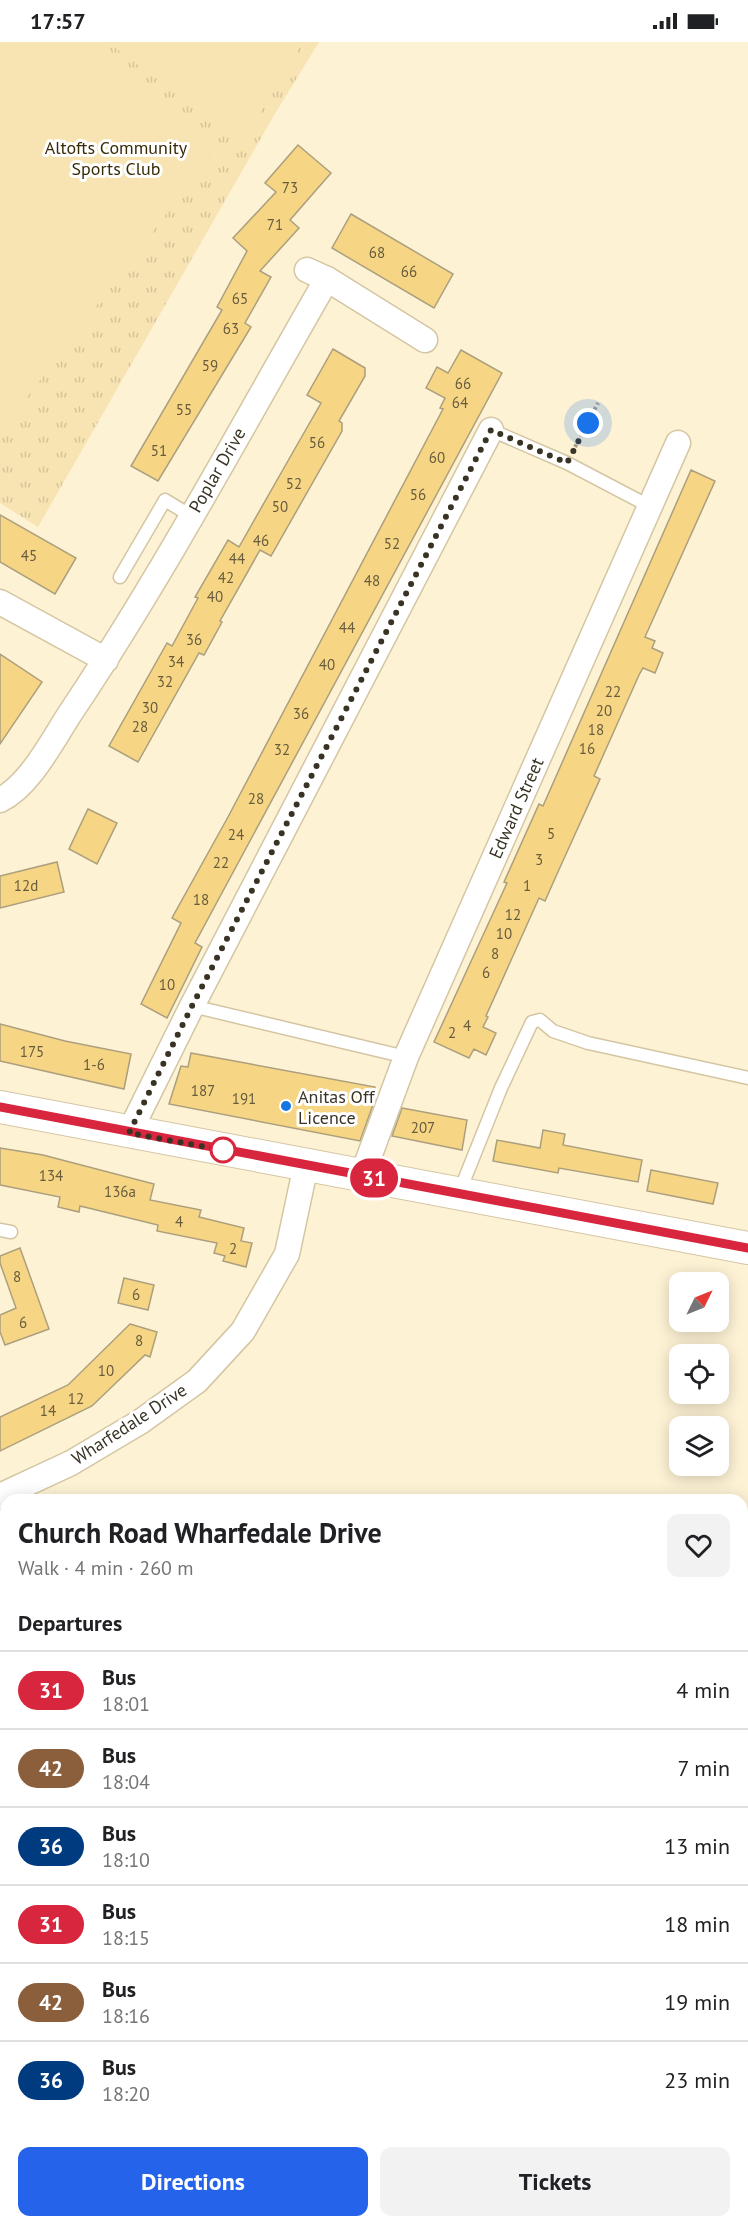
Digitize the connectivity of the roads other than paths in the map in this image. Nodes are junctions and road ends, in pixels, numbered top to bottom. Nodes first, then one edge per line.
1 (425, 340) dead end
2 (491, 430) joint
3 (678, 443) dead end
4 (649, 506) junction
5 (190, 516) junction
6 (120, 577) dead end
7 (0, 602) edge
8 (106, 660) junction
9 (0, 800) edge
10 (192, 1006) junction
11 (406, 1058) junction
12 (748, 1078) edge
13 (0, 1107) edge
14 (129, 1133) junction
15 (306, 1164) junction
16 (362, 1176) junction
17 (459, 1195) junction
18 (748, 1248) edge
19 (4, 1494) edge

1 - 5 street, Poplar Drive
2 - 4 lane
2 - 10 street
3 - 4 street, Edward Street
4 - 11 street, Edward Street
5 - 6 lane
5 - 8 street, Poplar Drive
7 - 8 street
8 - 9 street, Poplar Drive
10 - 11 lane
10 - 14 street
11 - 16 street, Edward Street
12 - 17 lane
13 - 14 street
14 - 15 street
15 - 16 street
15 - 19 street, Wharfedale Drive
16 - 17 street
17 - 18 street

